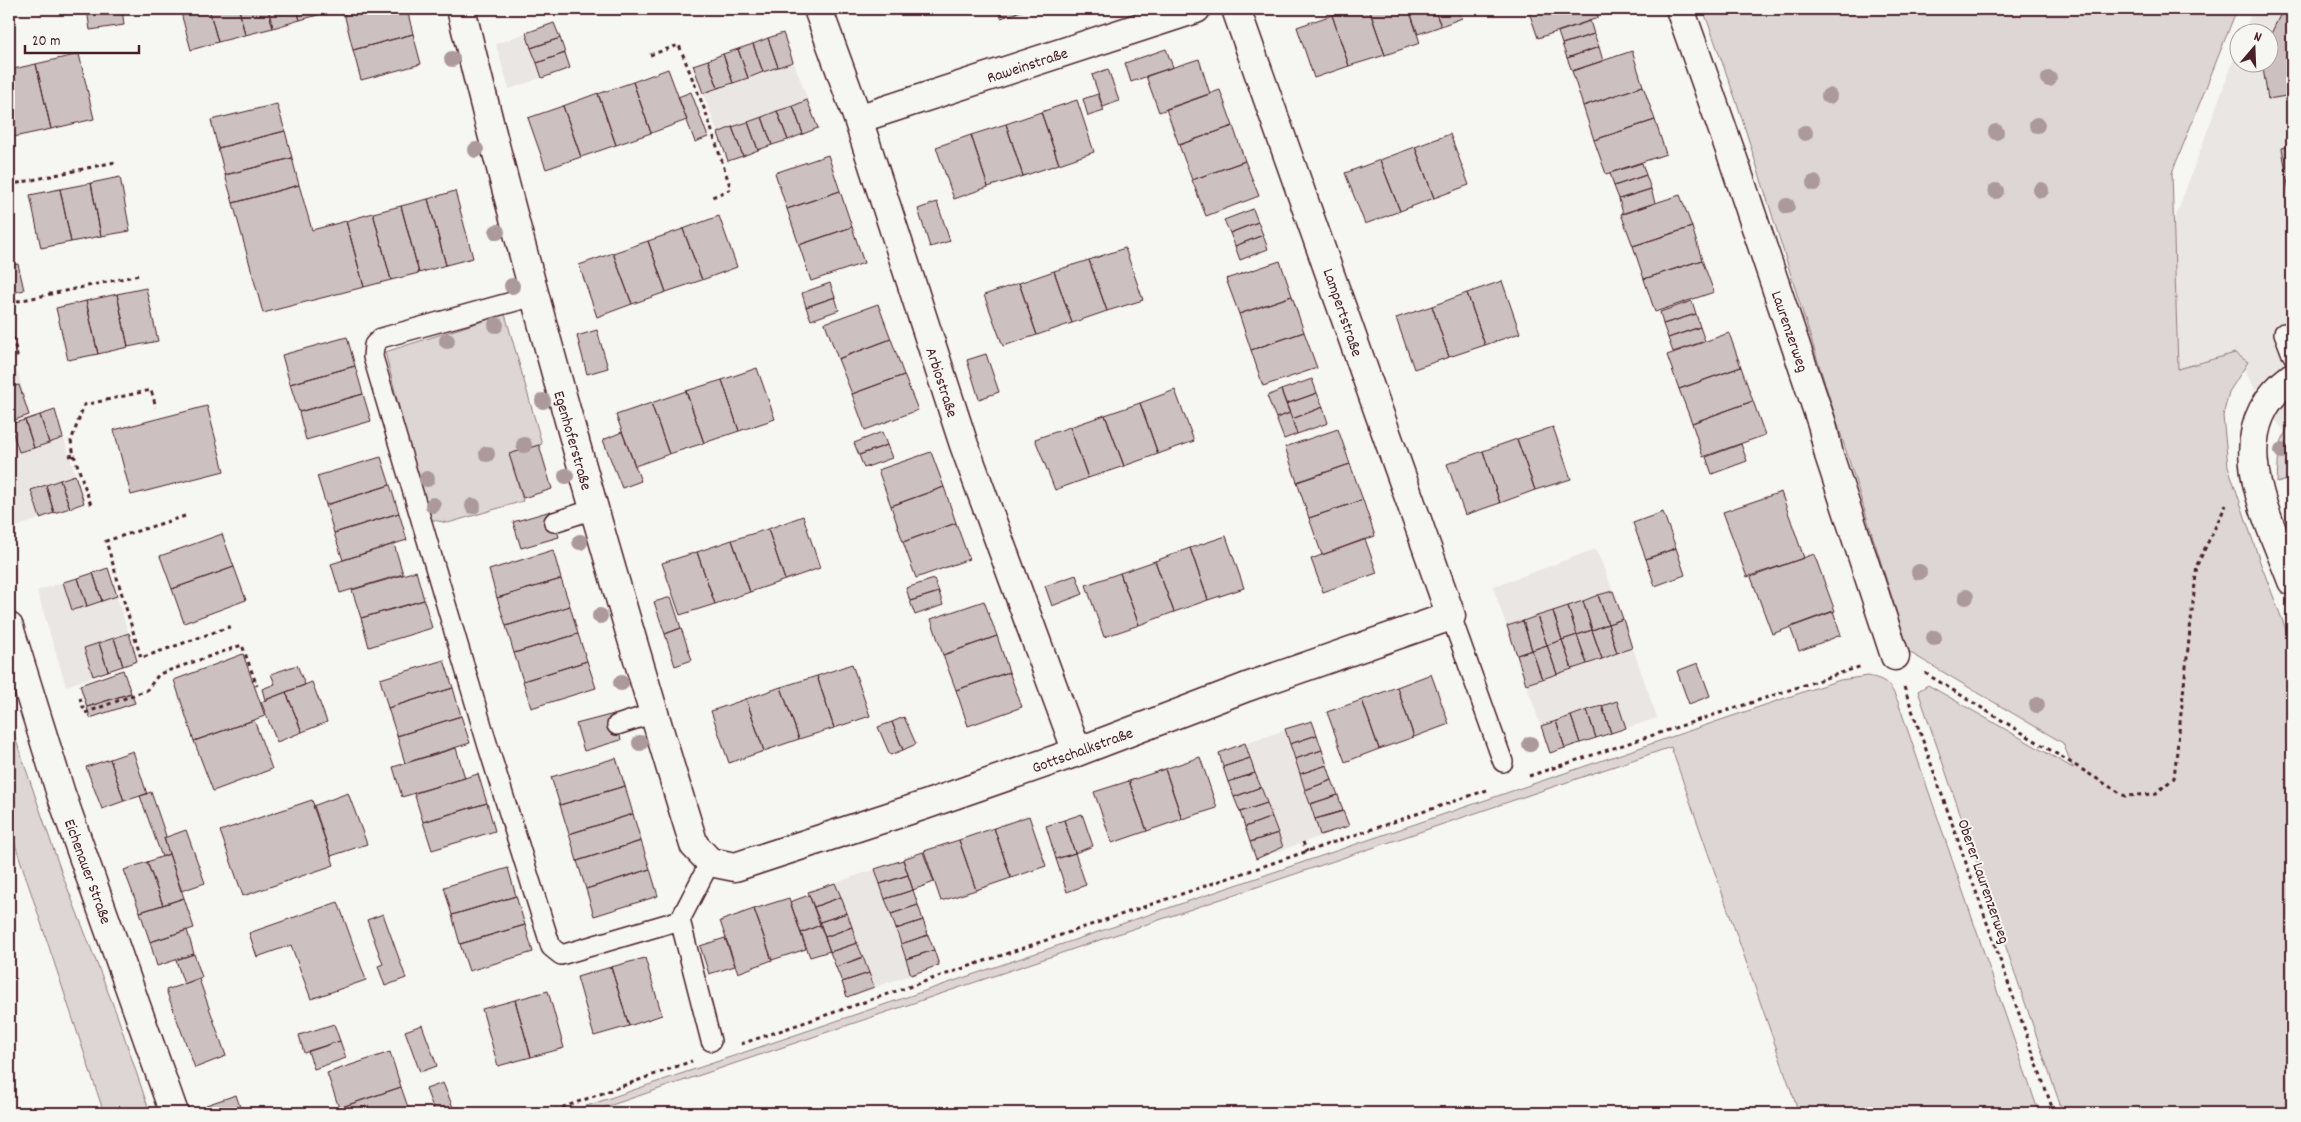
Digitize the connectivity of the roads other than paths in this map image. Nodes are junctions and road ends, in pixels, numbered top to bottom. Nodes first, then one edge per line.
1 (461, 9) edge
2 (818, 9) edge
3 (1196, 9) edge
4 (1236, 9) edge
5 (1680, 9) edge
6 (858, 119) junction
7 (534, 296) junction
8 (2284, 333) dead end
9 (2292, 354) edge
10 (2292, 377) edge
11 (594, 509) junction
12 (554, 522) dead end
13 (2292, 581) edge
14 (1451, 616) junction
15 (9, 627) edge
16 (1897, 666) road end
17 (654, 713) junction
18 (617, 725) dead end
19 (1078, 752) junction
20 (1503, 762) dead end
21 (710, 862) junction
22 (680, 920) junction
23 (711, 1041) dead end
24 (174, 1113) edge

1 - 7 street, Egenhoferstraße
2 - 6 street, Arbiostraße
3 - 6 street, Raweinstraße
4 - 14 street, Lampertstraße
5 - 16 street, Laurenzerweg
6 - 19 street, Arbiostraße
7 - 11 street, Egenhoferstraße
7 - 22 lane
8 - 9 lane
10 - 13 street
11 - 12 lane
11 - 17 street, Egenhoferstraße
14 - 19 street, Gottschalkstraße
14 - 20 lane
15 - 24 street, Eichenauer Straße
17 - 18 lane
17 - 21 street, Egenhoferstraße
19 - 21 street, Gottschalkstraße
21 - 22 lane
22 - 23 lane

